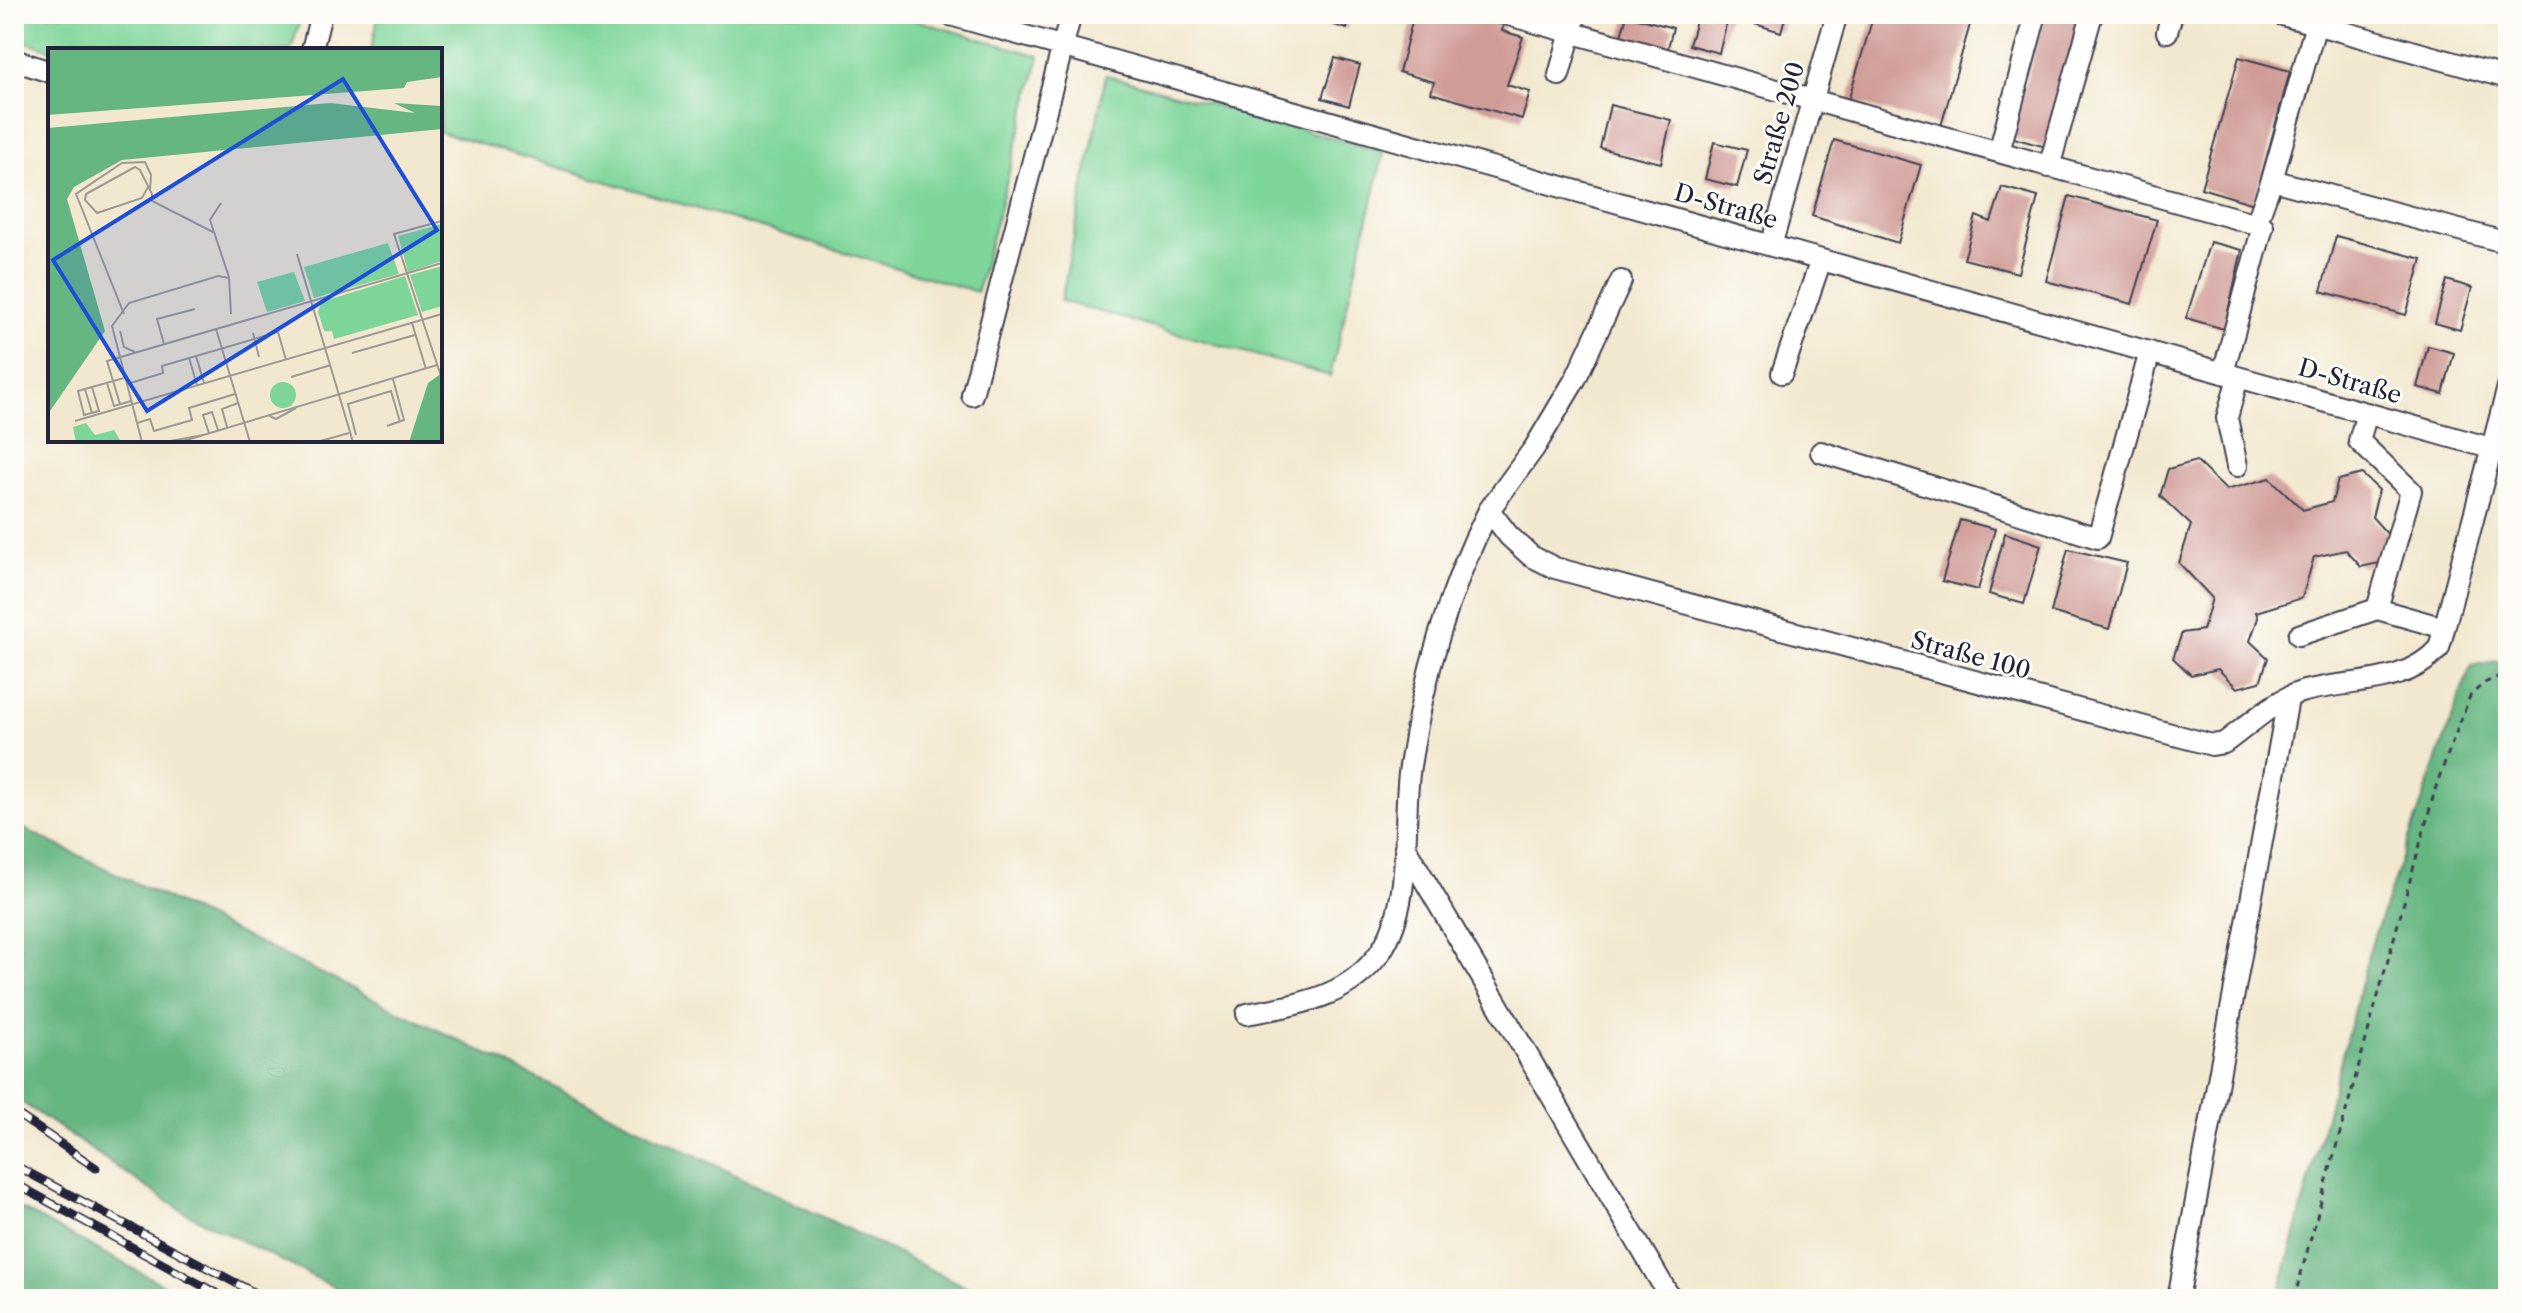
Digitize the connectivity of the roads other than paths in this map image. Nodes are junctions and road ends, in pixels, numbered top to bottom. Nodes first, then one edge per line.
1 (321, 14) edge
2 (947, 14) edge
3 (1071, 14) edge
4 (1505, 14) edge
5 (1837, 14) edge
6 (2036, 14) edge
7 (2092, 14) edge
8 (2279, 14) edge
9 (1574, 23) edge
10 (2316, 24) junction
11 (1061, 47) junction
12 (312, 48) edge
13 (14, 60) edge
14 (48, 71) edge
15 (1559, 75) dead end
16 (2508, 78) edge
17 (1812, 101) junction
18 (1999, 152) junction
19 (2049, 167) junction
20 (2272, 180) junction
21 (2256, 224) junction
22 (2508, 243) edge
23 (1771, 246) junction
24 (1821, 260) junction
25 (1621, 281) dead end
26 (2150, 352) junction
27 (1782, 373) dead end
28 (2230, 375) junction
29 (2508, 387) edge
30 (972, 395) dead end
31 (2367, 413) junction
32 (2499, 451) edge
33 (1821, 452) dead end
34 (2237, 466) dead end
35 (1489, 510) junction
36 (2377, 609) junction
37 (2444, 628) junction
38 (2299, 635) dead end
39 (2288, 699) junction
40 (1405, 847) junction
41 (1247, 1014) dead end
42 (1666, 1299) edge
43 (2178, 1299) edge

1 - 12 lane
2 - 11 lane, D-Straße
3 - 11 lane
4 - 9 lane
5 - 17 lane, Straße 200
6 - 18 lane
7 - 19 lane
8 - 10 lane
9 - 15 lane
9 - 17 lane
10 - 16 lane
10 - 20 lane
11 - 23 lane, D-Straße
11 - 30 lane
13 - 14 lane
17 - 18 lane
17 - 23 lane, Straße 200
18 - 19 lane
19 - 21 lane
20 - 21 lane
20 - 22 lane
21 - 28 lane
23 - 24 lane, D-Straße
24 - 26 lane, D-Straße
24 - 27 lane
25 - 35 lane
26 - 28 lane, D-Straße
26 - 33 lane
28 - 31 lane, D-Straße
28 - 34 lane
29 - 32 lane, Straße 100
31 - 32 lane, D-Straße
31 - 36 lane
32 - 37 lane, Straße 100
35 - 39 lane, Straße 100
35 - 40 lane
36 - 37 lane
36 - 38 lane
37 - 39 lane, Straße 100
39 - 43 lane
40 - 41 lane
40 - 42 lane

